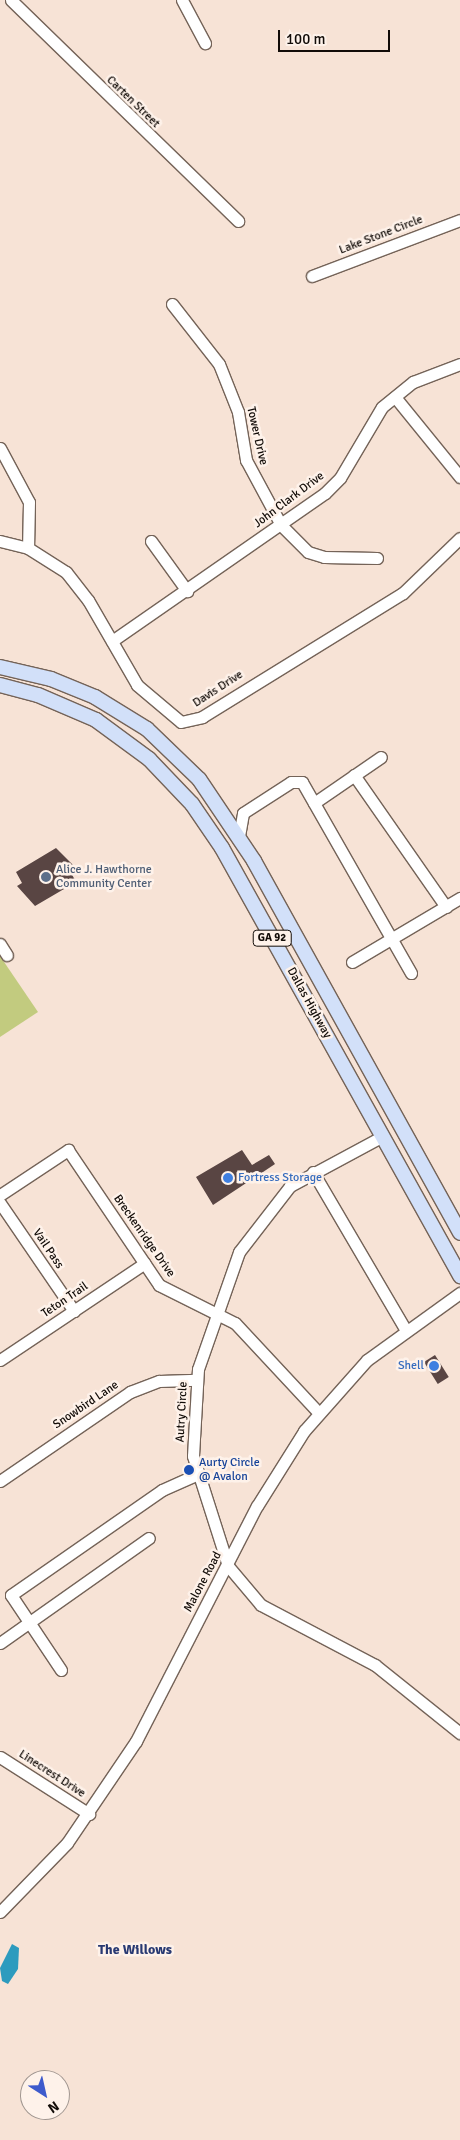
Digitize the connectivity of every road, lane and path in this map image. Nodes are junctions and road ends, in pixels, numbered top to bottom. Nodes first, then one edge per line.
1 (12, 0) edge
2 (182, 0) edge
3 (205, 43) dead end
4 (460, 220) edge
5 (238, 221) dead end
6 (312, 276) dead end
7 (172, 304) dead end
8 (460, 364) edge
9 (395, 397) junction
10 (0, 448) edge
11 (460, 477) edge
12 (281, 525) junction
13 (460, 538) edge
14 (0, 541) edge
15 (151, 541) dead end
16 (28, 548) junction
17 (377, 558) dead end
18 (187, 591) junction
19 (112, 641) junction
20 (0, 667) edge
21 (0, 685) edge
22 (381, 757) dead end
23 (354, 775) junction
24 (314, 803) junction
25 (221, 808) junction
26 (243, 813) junction
27 (239, 836) junction
28 (460, 898) edge
29 (446, 907) junction
30 (391, 939) junction
31 (0, 944) edge
32 (8, 955) dead end
33 (352, 962) dead end
34 (411, 972) dead end
35 (383, 1136) junction
36 (313, 1172) junction
37 (0, 1195) edge
38 (0, 1203) edge
39 (460, 1233) edge
40 (145, 1263) junction
41 (460, 1276) edge
42 (460, 1294) edge
43 (74, 1311) junction
44 (216, 1311) junction
45 (405, 1329) junction
46 (1, 1358) edge
47 (197, 1380) junction
48 (319, 1413) junction
49 (198, 1474) junction
50 (0, 1481) edge
51 (149, 1538) dead end
52 (228, 1566) junction
53 (29, 1622) junction
54 (0, 1643) edge
55 (61, 1670) dead end
56 (460, 1733) edge
57 (0, 1757) edge
58 (89, 1814) junction
59 (0, 1912) edge

1 - 5 street, Carten Street
2 - 3 street
4 - 6 street, Lake Stone Circle
7 - 12 street, Tower Drive
8 - 9 street, John Clark Drive
9 - 11 street
9 - 12 street, John Clark Drive
10 - 16 street
12 - 17 street, Tower Drive
12 - 18 street, John Clark Drive
13 - 19 street, Davis Drive
14 - 16 street, Davis Drive
15 - 18 street
16 - 19 street, Davis Drive
18 - 19 street, John Clark Drive
20 - 25 main road, Dallas Highway / GA 92
21 - 35 main road, Dallas Highway / GA 92
22 - 23 street
23 - 24 street
23 - 29 street
24 - 26 street
24 - 30 street
25 - 26 street
25 - 27 main road, Dallas Highway / GA 92
26 - 27 street
27 - 39 main road, Dallas Highway / GA 92
28 - 29 street
29 - 30 street
30 - 33 street
30 - 34 street
31 - 32 street
35 - 36 street, Autry Circle
35 - 41 main road, Dallas Highway / GA 92
36 - 44 street, Autry Circle
36 - 45 street
37 - 40 street, Breckenridge Drive
38 - 43 street, Vail Pass
40 - 43 street, Teton Trail
40 - 44 street, Breckenridge Drive
42 - 45 street, Malone Road
43 - 46 street, Teton Trail
44 - 47 street, Autry Circle
44 - 48 street, Breckenridge Drive
45 - 48 street, Malone Road
47 - 49 street, Autry Circle
47 - 50 street, Snowbird Lane
48 - 52 street, Malone Road
49 - 52 street, Autry Circle
49 - 53 street
51 - 53 street
52 - 56 street, Autry Circle
52 - 58 street, Malone Road
53 - 54 street
53 - 55 street
57 - 58 street, Linecrest Drive
58 - 59 street, Malone Road

